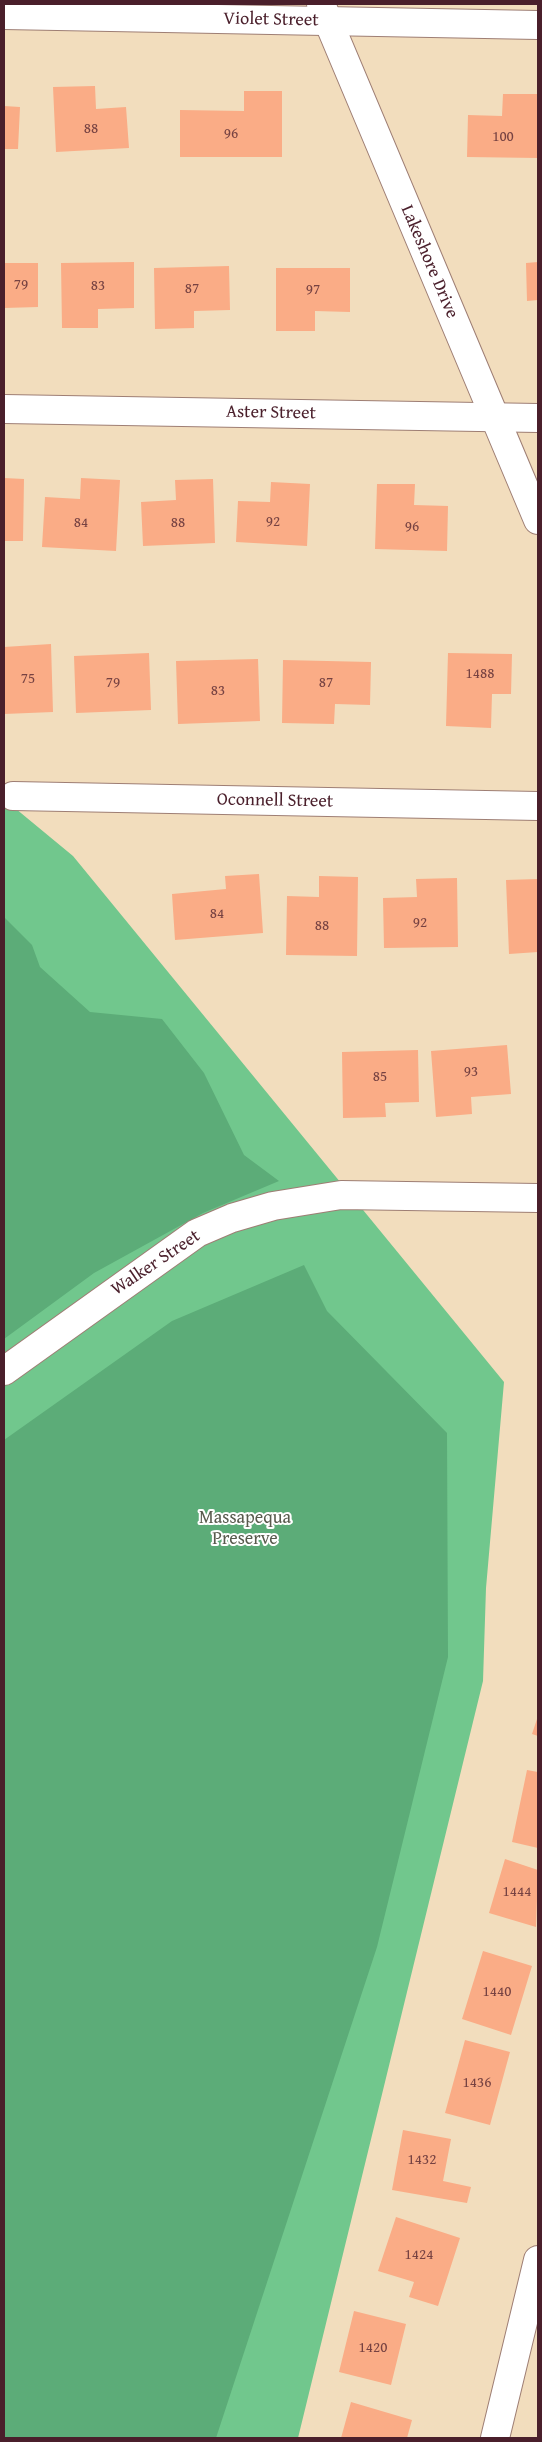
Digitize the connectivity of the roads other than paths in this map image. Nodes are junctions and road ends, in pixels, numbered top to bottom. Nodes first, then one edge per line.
1 (325, 12) edge
2 (4, 15) edge
3 (538, 25) edge
4 (4, 409) edge
5 (494, 417) junction
6 (538, 418) edge
7 (538, 520) edge
8 (13, 796) dead end
9 (538, 806) edge
10 (538, 1198) edge
11 (4, 1371) edge
12 (538, 2260) edge
13 (495, 2438) edge

1 - 2 street, Violet Street
1 - 3 street, Violet Street
1 - 5 street, Lakeshore Drive
4 - 5 street, Aster Street
5 - 6 street, Aster Street
5 - 7 street, Lakeshore Drive
8 - 9 street, Oconnell Street
10 - 11 street, Walker Street
12 - 13 street

